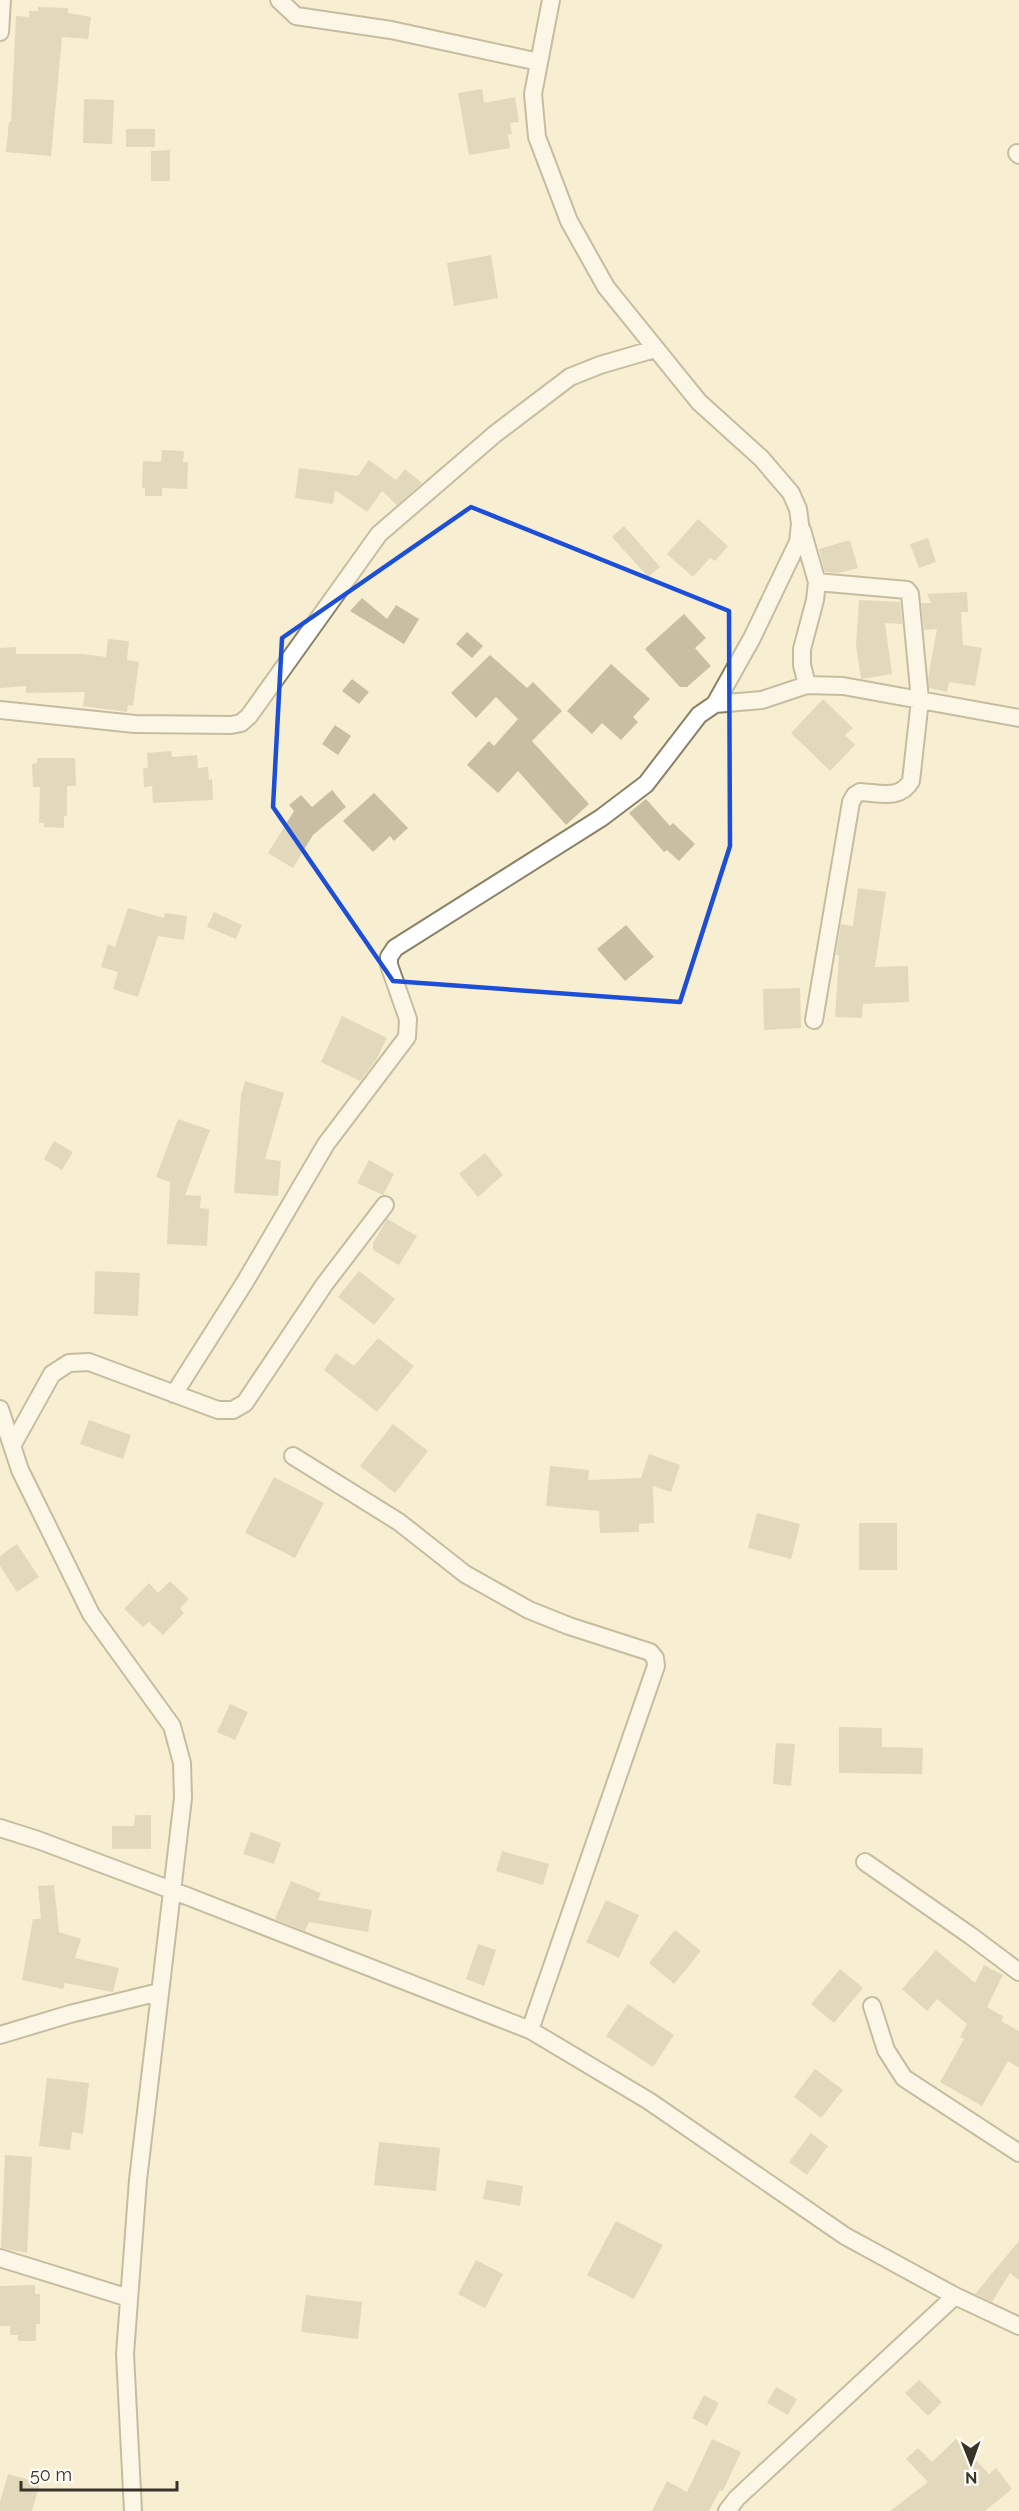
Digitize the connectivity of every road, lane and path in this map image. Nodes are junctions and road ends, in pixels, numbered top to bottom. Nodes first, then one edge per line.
1 (2, 0) edge
2 (279, 0) edge
3 (551, 0) edge
4 (0, 32) edge
5 (539, 62) junction
6 (655, 349) junction
7 (800, 524) junction
8 (817, 582) junction
9 (807, 684) junction
10 (920, 700) junction
11 (715, 704) junction
12 (0, 710) edge
13 (1019, 718) edge
14 (814, 1020) dead end
15 (385, 1205) dead end
16 (174, 1394) junction
17 (0, 1409) edge
18 (6, 1450) edge
19 (293, 1456) dead end
20 (0, 1828) edge
21 (865, 1862) dead end
22 (174, 1891) junction
23 (1019, 1972) edge
24 (159, 1992) junction
25 (872, 2006) dead end
26 (530, 2030) junction
27 (0, 2035) edge
28 (1019, 2153) edge
29 (0, 2258) edge
30 (955, 2296) junction
31 (129, 2298) junction
32 (1019, 2326) edge
33 (133, 2511) edge
34 (727, 2511) edge

1 - 4 street
2 - 5 street
3 - 5 street
5 - 6 street
6 - 7 street
6 - 12 street
7 - 8 street
7 - 11 street
8 - 9 street
8 - 10 street
9 - 10 street
9 - 11 street
10 - 13 street
10 - 14 street
11 - 16 street
15 - 16 street
16 - 18 street
17 - 18 street
18 - 22 street
19 - 26 street
20 - 22 street
21 - 23 street
22 - 24 street
22 - 26 street
24 - 27 street
24 - 31 street
25 - 28 street
26 - 30 street
29 - 31 street
30 - 32 street
30 - 34 street
31 - 33 street

